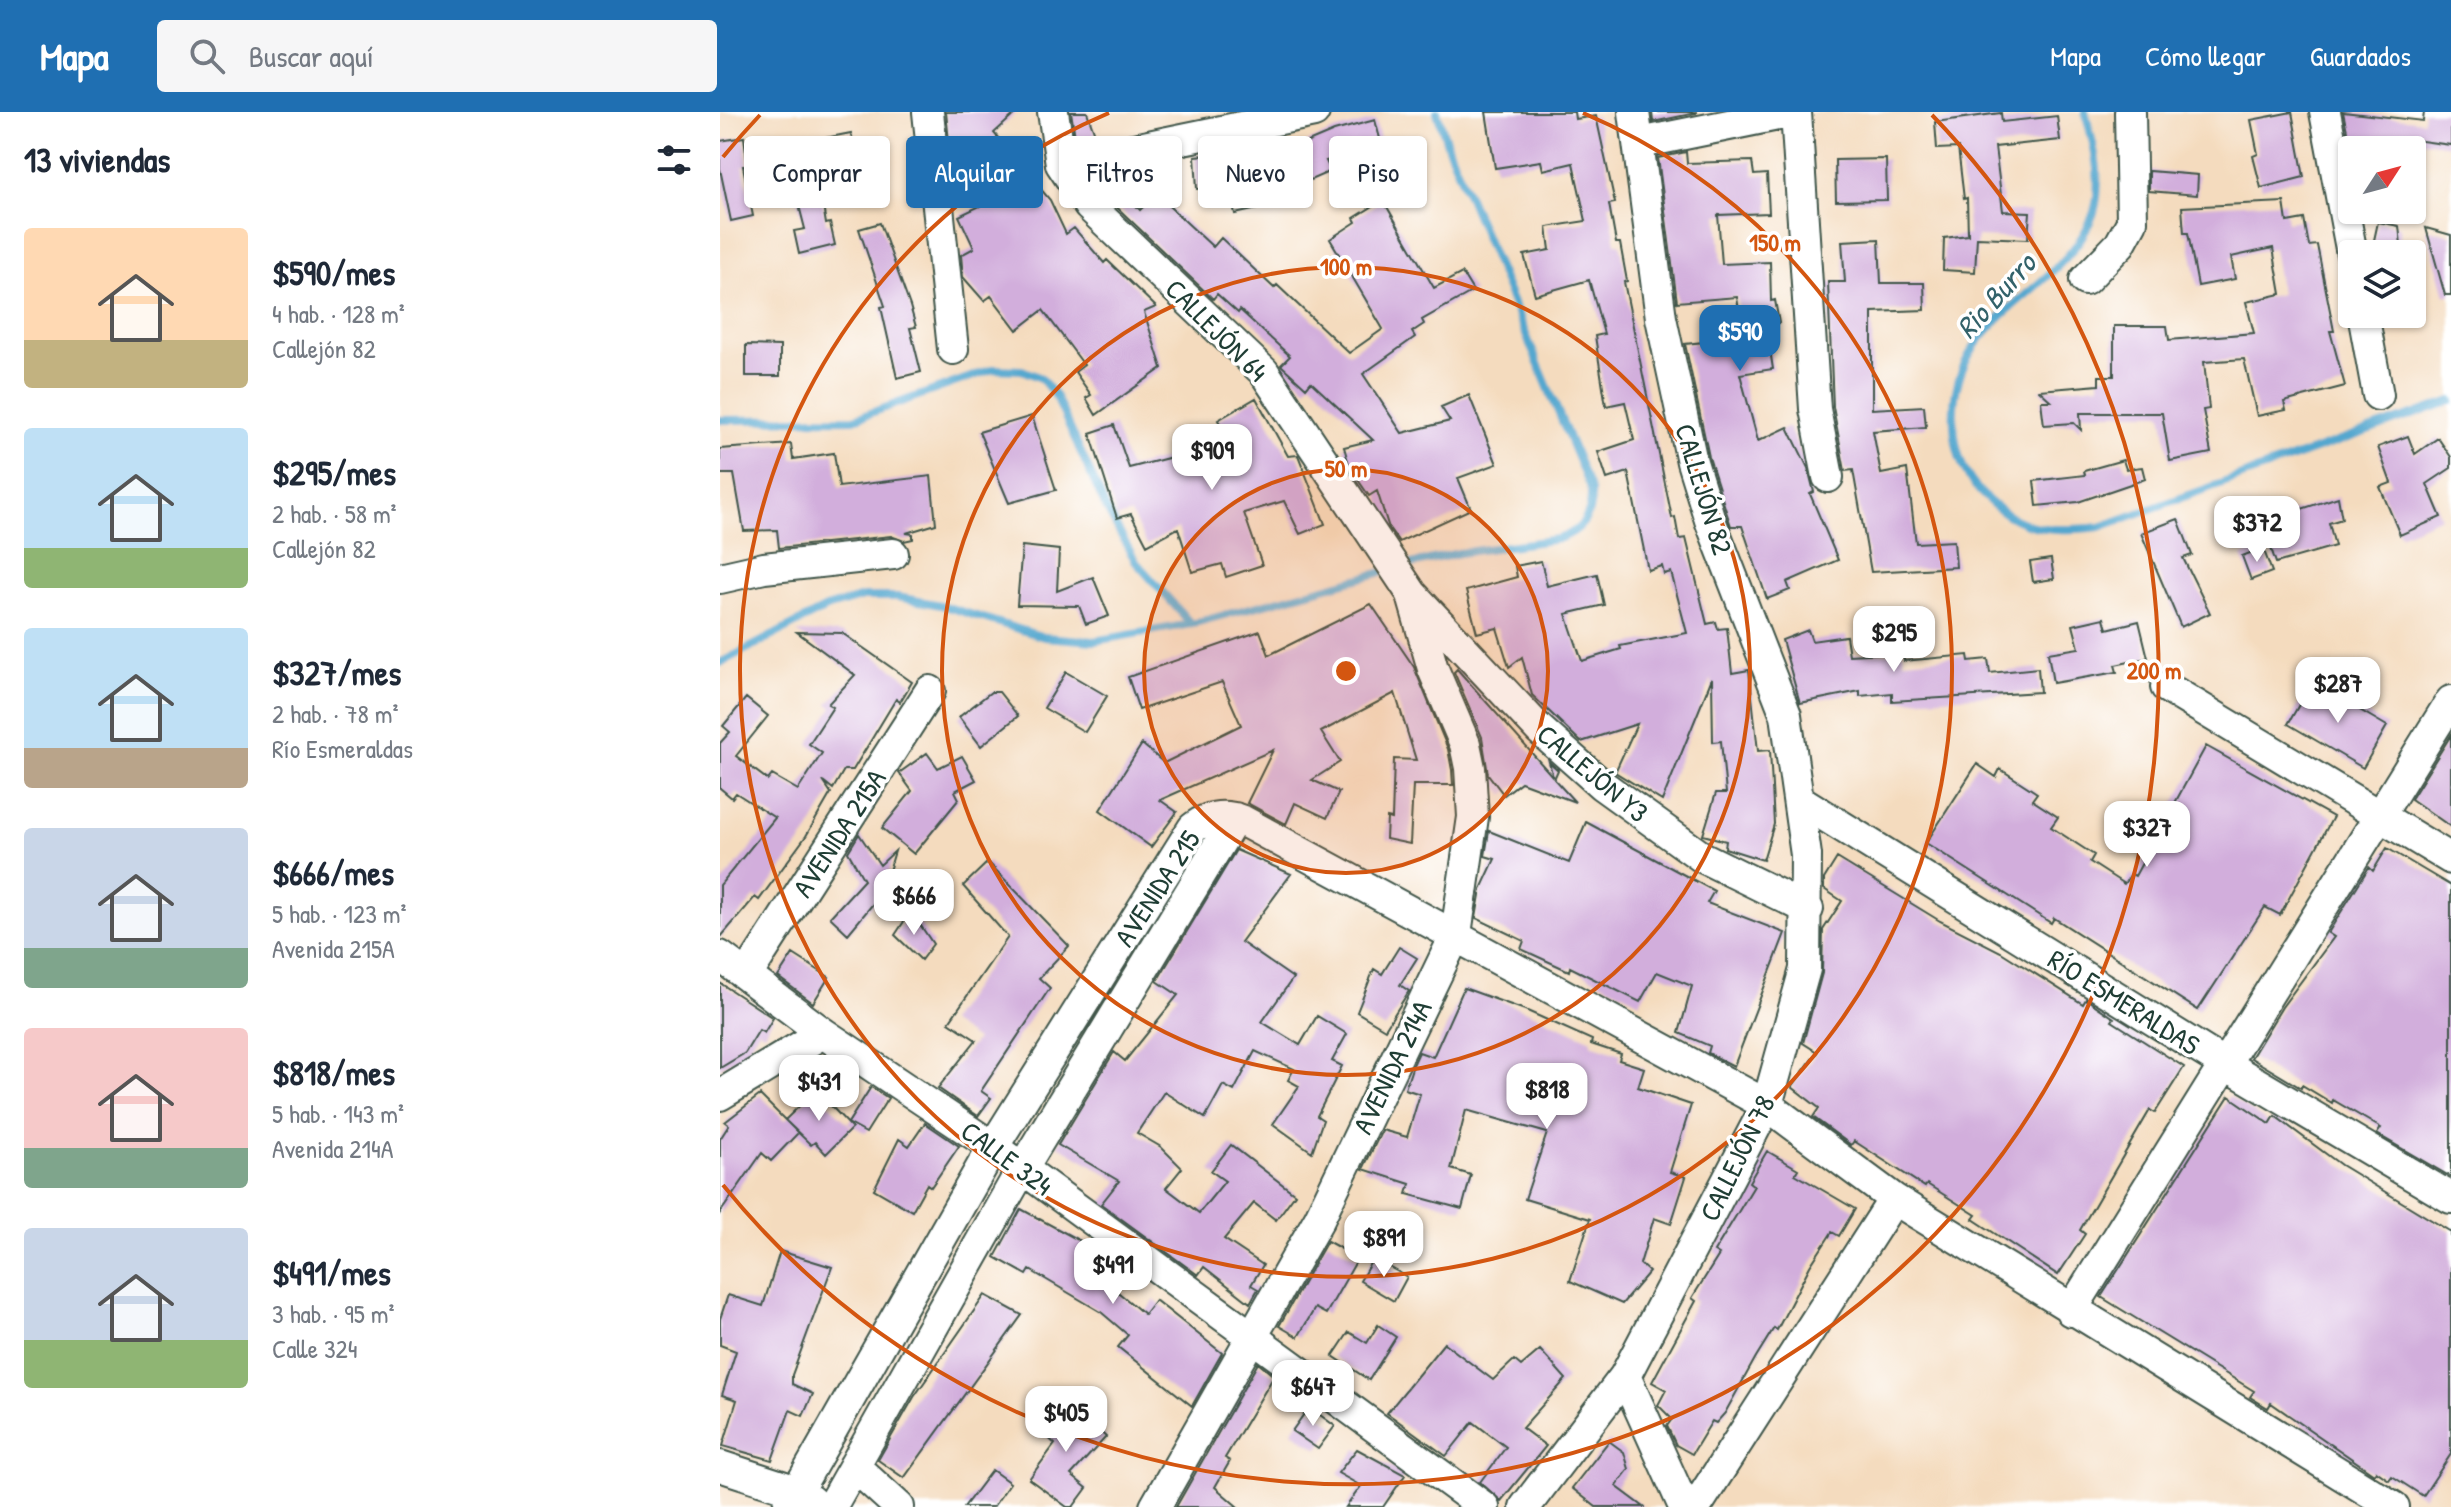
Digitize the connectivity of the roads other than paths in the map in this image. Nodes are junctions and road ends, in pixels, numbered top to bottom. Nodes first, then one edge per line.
1 (928, 112) edge
2 (1053, 112) edge
3 (1314, 112) edge
4 (1634, 112) edge
5 (1794, 112) edge
6 (2130, 112) edge
7 (2325, 112) edge
8 (1182, 139) edge
9 (1640, 143) junction
10 (1059, 151) edge
11 (1091, 208) edge
12 (2349, 240) edge
13 (2085, 280) dead end
14 (2366, 328) edge
15 (953, 349) dead end
16 (2378, 395) dead end
17 (1828, 477) dead end
18 (893, 554) dead end
19 (720, 578) edge
20 (1412, 594) junction
21 (2166, 687) dead end
22 (930, 691) dead end
23 (2451, 701) edge
24 (1786, 715) joint
25 (1801, 801) junction
26 (2380, 814) junction
27 (1235, 818) junction
28 (2451, 859) edge
29 (1808, 909) junction
30 (1456, 934) junction
31 (720, 956) edge
32 (747, 975) junction
33 (823, 1033) junction
34 (2226, 1065) junction
35 (720, 1095) edge
36 (1767, 1105) junction
37 (993, 1147) junction
38 (1022, 1169) junction
39 (2451, 1198) edge
40 (1894, 1199) junction
41 (2071, 1311) junction
42 (1251, 1335) junction
43 (1625, 1376) junction
44 (720, 1466) edge
45 (854, 1466) junction
46 (801, 1502) edge
47 (831, 1507) edge
48 (899, 1507) edge
49 (1155, 1507) edge
50 (1484, 1507) edge
51 (1525, 1507) edge
52 (1684, 1507) edge
53 (1696, 1507) edge
54 (2394, 1507) edge

1 - 15 street
2 - 10 street, CALLEJÓN 64
3 - 8 street
4 - 9 street, CALLEJÓN 82
5 - 9 street
5 - 17 street
6 - 13 street
7 - 12 street
9 - 24 street, CALLEJÓN 82
11 - 20 street, CALLEJÓN 64
14 - 16 street
18 - 19 street
20 - 29 street, CALLEJÓN Y3
20 - 30 street, AVENIDA 214A
21 - 26 street
22 - 32 street, AVENIDA 215A
23 - 26 street
24 - 25 street, CALLEJÓN 78
25 - 29 street, CALLEJÓN 78
25 - 34 street, RÍO ESMERALDAS
26 - 28 street
26 - 34 street
27 - 30 street
27 - 37 street, AVENIDA 215
27 - 38 street, AVENIDA 215
29 - 36 street, CALLEJÓN 78
30 - 36 street
30 - 42 street, AVENIDA 214A
31 - 32 street, CALLE 324
32 - 33 street, CALLE 324
33 - 35 street
33 - 37 street, CALLE 324
34 - 39 street, RÍO ESMERALDAS
34 - 41 street
36 - 40 street
36 - 43 street, CALLEJÓN 78
37 - 38 street, CALLE 324
37 - 46 street, AVENIDA 215
38 - 42 street, CALLE 324
38 - 45 street, AVENIDA 215
40 - 41 street
40 - 53 street
41 - 54 street
42 - 49 street, AVENIDA 214A
42 - 50 street, CALLE 324
43 - 51 street, CALLEJÓN 78
43 - 52 street
44 - 46 street
45 - 47 street, AVENIDA 215
45 - 48 street

